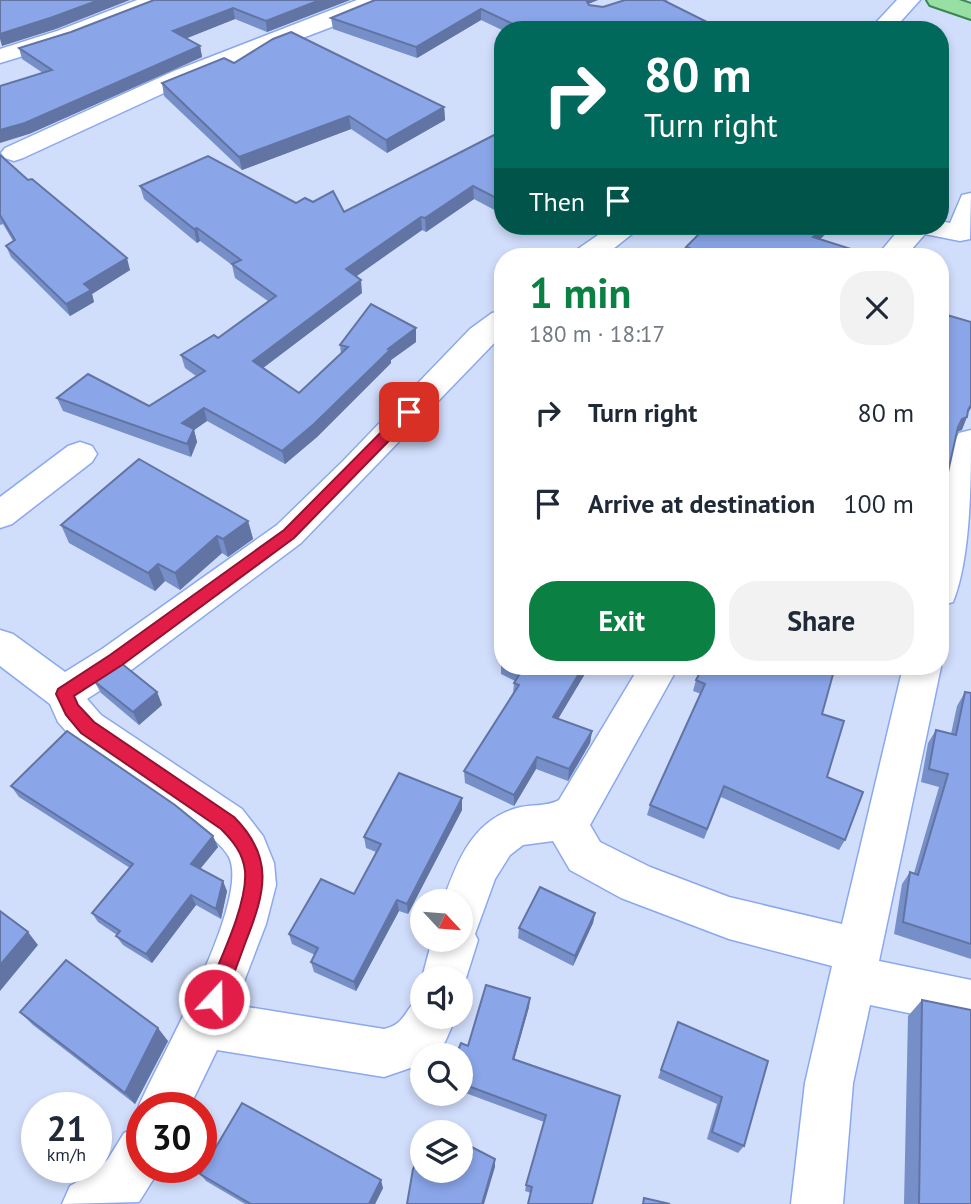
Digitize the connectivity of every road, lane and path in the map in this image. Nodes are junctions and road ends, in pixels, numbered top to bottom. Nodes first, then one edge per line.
1 (156, 0) edge
2 (375, 0) edge
3 (909, 0) edge
4 (938, 0) edge
5 (971, 12) edge
6 (889, 21) edge
7 (0, 56) edge
8 (0, 128) edge
9 (7, 161) edge
10 (971, 201) edge
11 (616, 235) edge
12 (965, 237) edge
13 (597, 248) edge
14 (494, 326) edge
15 (971, 440) edge
16 (80, 454) dead end
17 (0, 515) edge
18 (949, 548) edge
19 (0, 645) edge
20 (654, 675) edge
21 (920, 675) edge
22 (64, 694) junction
23 (564, 821) junction
24 (471, 889) edge
25 (855, 964) junction
26 (971, 1003) edge
27 (204, 1024) junction
28 (424, 1029) edge
29 (171, 1092) edge
30 (126, 1178) edge
31 (88, 1204) edge
32 (817, 1204) edge

1 - 7 street
2 - 9 street
3 - 6 street
4 - 5 main road
8 - 9 street
10 - 12 street
11 - 13 street
14 - 22 street
15 - 18 street
16 - 17 street
19 - 22 street
20 - 23 street
21 - 25 street
22 - 27 street
23 - 24 street
23 - 25 street
25 - 26 street
25 - 32 street
27 - 28 street
27 - 29 street
30 - 31 street

